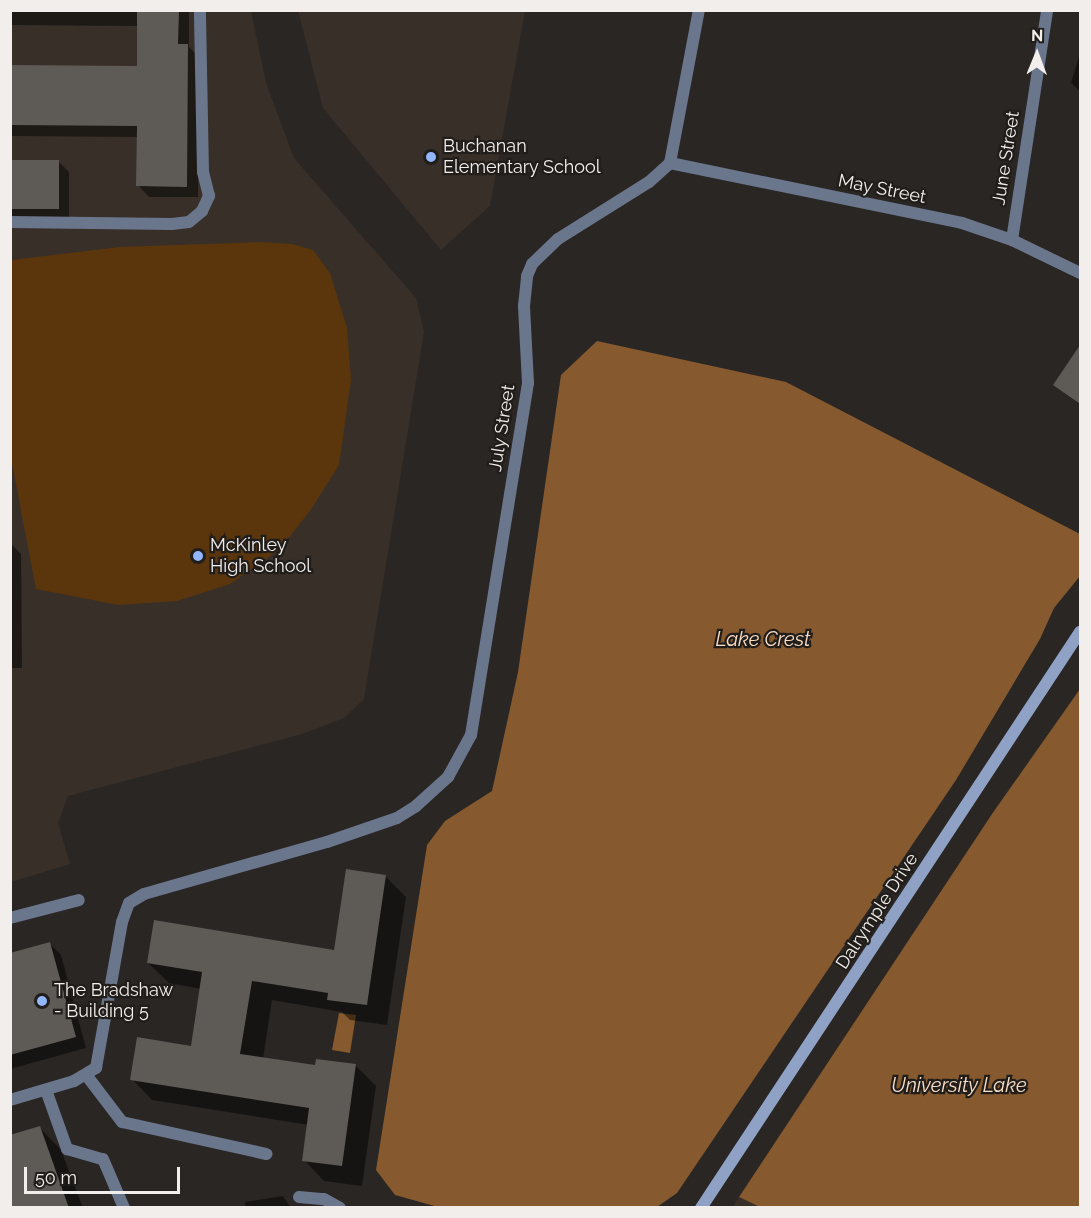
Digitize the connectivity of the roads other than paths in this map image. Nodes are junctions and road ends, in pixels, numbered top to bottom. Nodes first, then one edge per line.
1 (200, 10) edge
2 (699, 10) edge
3 (1047, 10) edge
4 (670, 163) junction
5 (10, 222) edge
6 (1012, 240) junction
7 (1080, 273) edge
8 (1080, 632) edge
9 (79, 900) dead end
10 (10, 918) edge
11 (87, 1076) junction
12 (46, 1090) junction
13 (10, 1100) edge
14 (267, 1154) dead end
15 (299, 1197) dead end
16 (124, 1208) edge
17 (340, 1208) edge
18 (701, 1208) edge

1 - 5 street
2 - 4 street
3 - 6 street, June Street
4 - 6 street, May Street
4 - 11 street, July Street
6 - 7 street, May Street
8 - 18 street, Dalrymple Drive
9 - 10 street
11 - 12 street
11 - 14 street
12 - 13 street
12 - 16 street
15 - 17 street

